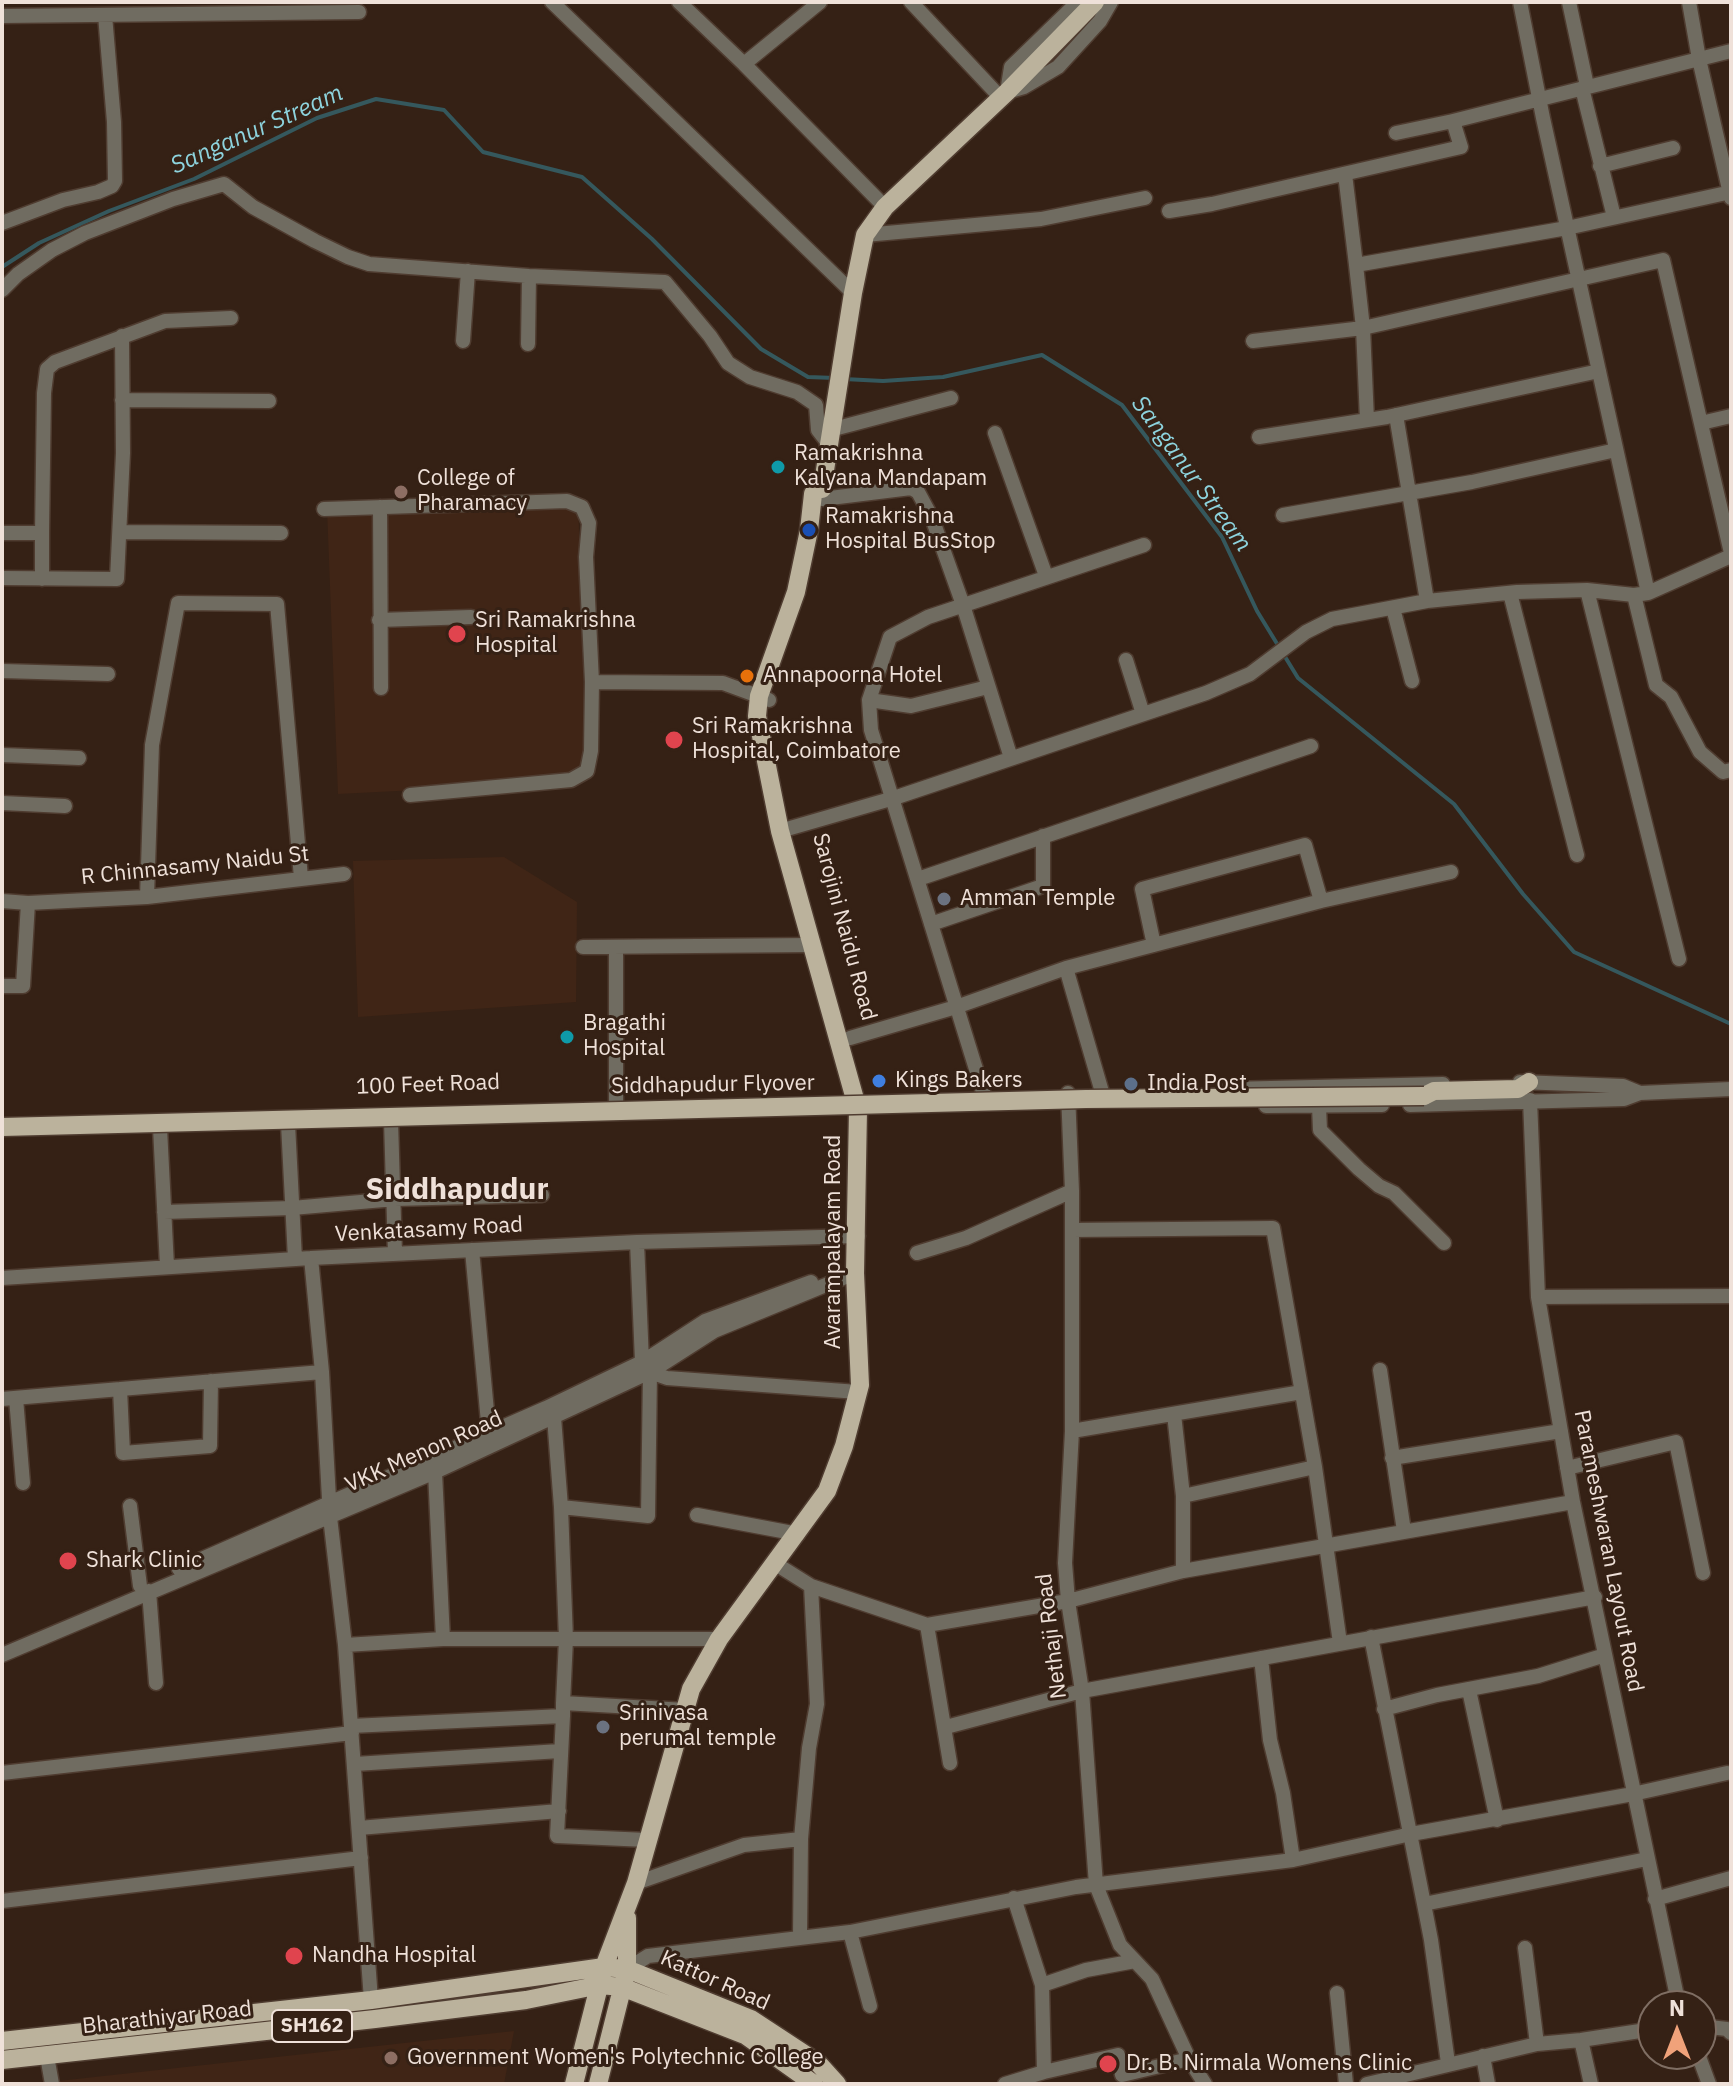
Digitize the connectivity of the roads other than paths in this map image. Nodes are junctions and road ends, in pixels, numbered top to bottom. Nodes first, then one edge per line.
1 (552, 2) edge
2 (679, 2) edge
3 (820, 2) edge
4 (911, 2) edge
5 (1078, 2) edge
6 (1095, 2) edge
7 (1111, 2) edge
8 (1569, 2) edge
9 (1689, 2) edge
10 (1524, 3) edge
11 (359, 12) dead end
12 (105, 15) junction
13 (2, 16) edge
14 (1731, 51) edge
15 (1699, 59) junction
16 (744, 64) junction
17 (1585, 87) junction
18 (1008, 91) junction
19 (1539, 98) junction
20 (1453, 121) junction
21 (1731, 127) edge
22 (1715, 131) junction
23 (1396, 133) dead end
24 (1673, 148) dead end
25 (1600, 166) junction
26 (1345, 174) junction
27 (1731, 194) edge
28 (1145, 198) dead end
29 (885, 207) junction
30 (1169, 211) dead end
31 (1614, 217) junction
32 (2, 223) edge
33 (1567, 228) junction
34 (865, 235) junction
35 (1356, 265) junction
36 (468, 271) junction
37 (529, 276) junction
38 (1579, 280) junction
39 (2, 290) edge
40 (853, 293) junction
41 (231, 318) dead end
42 (1363, 328) junction
43 (122, 336) junction
44 (463, 341) dead end
45 (1253, 341) dead end
46 (528, 344) dead end
47 (1599, 371) junction
48 (951, 398) dead end
49 (122, 400) junction
50 (269, 401) dead end
51 (1396, 415) junction
52 (1731, 416) edge
53 (1367, 420) junction
54 (1701, 423) junction
55 (830, 432) junction
56 (995, 433) dead end
57 (1259, 437) dead end
58 (1616, 450) junction
59 (822, 479) junction
60 (1409, 494) junction
61 (822, 499) junction
62 (380, 507) junction
63 (324, 509) dead end
64 (1283, 515) dead end
65 (120, 532) junction
66 (2, 533) edge
67 (42, 533) junction
68 (281, 533) dead end
69 (1144, 545) dead end
70 (1731, 555) edge
71 (1046, 576) junction
72 (2, 578) edge
73 (42, 579) junction
74 (1587, 590) junction
75 (1510, 593) junction
76 (1641, 594) junction
77 (1427, 601) junction
78 (963, 605) junction
79 (1393, 608) junction
80 (471, 617) dead end
81 (379, 620) junction
82 (1126, 660) dead end
83 (2, 671) edge
84 (108, 674) dead end
85 (1412, 681) dead end
86 (592, 682) junction
87 (988, 687) junction
88 (381, 688) dead end
89 (764, 698) junction
90 (869, 700) junction
91 (1143, 714) junction
92 (1311, 746) dead end
93 (2, 755) edge
94 (79, 758) dead end
95 (1011, 758) junction
96 (1731, 770) edge
97 (410, 795) dead end
98 (894, 798) junction
99 (2, 803) edge
100 (65, 806) dead end
101 (786, 829) junction
102 (1043, 836) junction
103 (1577, 855) dead end
104 (1451, 872) dead end
105 (344, 874) dead end
106 (301, 878) junction
107 (918, 879) junction
108 (147, 897) junction
109 (2, 901) edge
110 (1321, 901) junction
111 (28, 903) junction
112 (931, 924) junction
113 (812, 945) junction
114 (1154, 945) junction
115 (583, 947) dead end
116 (616, 948) junction
117 (1679, 959) dead end
118 (1066, 968) junction
119 (2, 986) edge
120 (956, 1007) junction
121 (850, 1038) junction
122 (1731, 1089) edge
123 (1529, 1091) junction
124 (1102, 1092) junction
125 (1468, 1094) junction
126 (984, 1095) junction
127 (1068, 1099) junction
128 (860, 1102) junction
129 (616, 1103) junction
130 (1500, 1103) junction
131 (1319, 1106) junction
132 (391, 1121) junction
133 (288, 1124) junction
134 (2, 1127) edge
135 (160, 1128) junction
136 (1072, 1191) junction
137 (542, 1195) dead end
138 (395, 1199) junction
139 (292, 1208) junction
140 (164, 1212) junction
141 (1072, 1230) junction
142 (858, 1236) junction
143 (637, 1242) junction
144 (1444, 1243) dead end
145 (472, 1250) junction
146 (917, 1253) dead end
147 (395, 1254) junction
148 (311, 1258) junction
149 (295, 1259) junction
150 (167, 1266) junction
151 (856, 1270) junction
152 (2, 1278) edge
153 (1731, 1296) edge
154 (1538, 1297) junction
155 (646, 1367) junction
156 (1380, 1370) dead end
157 (322, 1372) junction
158 (211, 1381) junction
159 (120, 1389) junction
160 (858, 1392) junction
161 (1302, 1392) junction
162 (9, 1398) edge
163 (1174, 1414) junction
164 (554, 1417) junction
165 (1072, 1431) junction
166 (1561, 1431) junction
167 (489, 1433) junction
168 (1392, 1458) junction
169 (433, 1466) junction
170 (1315, 1467) junction
171 (1567, 1468) junction
172 (23, 1483) dead end
173 (1183, 1496) junction
174 (1573, 1502) junction
175 (130, 1506) dead end
176 (561, 1507) junction
177 (330, 1510) junction
178 (697, 1515) dead end
179 (1404, 1531) junction
180 (798, 1534) junction
181 (1326, 1544) junction
182 (776, 1564) junction
183 (1183, 1571) junction
184 (1703, 1573) dead end
185 (811, 1586) junction
186 (145, 1589) junction
187 (1595, 1597) junction
188 (1068, 1601) junction
189 (927, 1625) junction
190 (1371, 1637) junction
191 (443, 1639) junction
192 (566, 1639) junction
193 (719, 1639) junction
194 (1340, 1643) junction
195 (2, 1645) edge
196 (345, 1645) junction
197 (2, 1655) edge
198 (1605, 1655) junction
199 (1261, 1658) junction
200 (156, 1683) dead end
201 (1469, 1690) junction
202 (1082, 1691) junction
203 (1384, 1709) junction
204 (563, 1710) junction
205 (686, 1710) junction
206 (946, 1727) junction
207 (352, 1730) junction
208 (560, 1751) junction
209 (950, 1763) dead end
210 (355, 1764) junction
211 (2, 1773) edge
212 (1727, 1773) dead end
213 (1633, 1794) junction
214 (559, 1811) junction
215 (1497, 1820) junction
216 (359, 1828) junction
217 (1411, 1834) junction
218 (801, 1839) junction
219 (647, 1840) junction
220 (361, 1858) junction
221 (1647, 1859) junction
222 (1293, 1860) junction
223 (1731, 1878) edge
224 (636, 1883) junction
225 (1096, 1885) junction
226 (1014, 1898) junction
227 (1655, 1899) junction
228 (2, 1901) edge
229 (1424, 1904) junction
230 (628, 1907) junction
231 (850, 1932) junction
232 (800, 1936) junction
233 (1525, 1948) dead end
234 (1135, 1961) junction
235 (602, 1976) junction
236 (624, 1978) junction
237 (1042, 1985) junction
238 (1675, 1990) edge
239 (1337, 1993) dead end
240 (371, 2000) junction
241 (870, 2006) dead end
242 (1637, 2031) edge
243 (1581, 2040) junction
244 (2, 2041) edge
245 (1537, 2044) junction
246 (47, 2056) junction
247 (1483, 2056) junction
248 (1189, 2059) junction
249 (2, 2060) edge
250 (1448, 2063) junction
251 (1044, 2072) junction
252 (827, 2083) edge
253 (52, 2084) edge
254 (574, 2084) edge
255 (598, 2084) edge
256 (1005, 2084) edge
257 (1205, 2084) edge
258 (1346, 2084) edge
259 (1367, 2084) edge
260 (1488, 2084) edge
261 (1591, 2084) edge

1 - 40 street
2 - 16 street
3 - 16 street
4 - 18 street
5 - 18 street
6 - 18 main road
7 - 18 street
8 - 17 street
9 - 15 street
10 - 19 street
11 - 12 street
12 - 13 street
12 - 32 street
14 - 15 street
15 - 17 street
15 - 22 street
16 - 29 street
17 - 19 street
17 - 25 street
18 - 29 main road
19 - 20 street
19 - 33 street
20 - 23 street
20 - 26 street
21 - 22 street
22 - 27 street
24 - 25 street
25 - 31 street
26 - 30 street
26 - 35 street
27 - 31 street
28 - 34 street
29 - 34 main road
31 - 33 street
33 - 35 street
33 - 38 street
34 - 40 main road
35 - 42 street
36 - 37 street
36 - 39 street
36 - 44 street
37 - 46 street
37 - 55 street
38 - 42 street
38 - 47 street
38 - 54 street
40 - 55 main road
41 - 43 street
42 - 45 street
42 - 53 street
43 - 49 street
43 - 67 street
47 - 51 street
47 - 58 street
48 - 55 street
49 - 50 street
49 - 65 street
51 - 53 street
51 - 60 street
52 - 54 street
53 - 57 street
54 - 70 street
55 - 59 main road
56 - 71 street
58 - 60 street
58 - 76 street
59 - 61 main road
59 - 89 main road
60 - 64 street
60 - 77 street
61 - 78 street
61 - 89 main road
62 - 63 street
62 - 81 street
62 - 86 street
65 - 68 street
65 - 73 street
66 - 67 street
67 - 73 street
69 - 71 street
70 - 76 street
71 - 78 street
72 - 73 street
74 - 75 street
74 - 76 street
74 - 117 street
75 - 77 street
75 - 103 street
76 - 96 street
77 - 79 street
78 - 87 street
78 - 90 street
79 - 85 street
79 - 91 street
80 - 81 street
81 - 88 street
82 - 91 street
83 - 84 street
86 - 89 street
86 - 97 street
87 - 90 street
87 - 95 street
89 - 101 main road
90 - 98 street
91 - 95 street
92 - 102 street
93 - 94 street
95 - 98 street
98 - 101 street
98 - 107 street
99 - 100 street
101 - 113 main road, Avarampalayam Road
101 - 121 main road, Sarojini Naidu Road
102 - 107 street
102 - 112 street
104 - 110 street
105 - 106 street, R Chinnasamy Naidu St
106 - 108 street, R Chinnasamy Naidu St
106 - 108 street
107 - 112 street
108 - 111 street, R Chinnasamy Naidu St
109 - 111 street, R Chinnasamy Naidu St
110 - 114 street
110 - 114 street
111 - 119 street
112 - 120 street
113 - 116 street
113 - 128 main road, Avarampalayam Road
114 - 118 street
115 - 116 street
116 - 129 street
118 - 120 street
118 - 124 street
120 - 121 street
120 - 126 street
121 - 128 main road, Sarojini Naidu Road
122 - 123 street
123 - 124 street
123 - 125 main road, Siddhapudur Flyover
123 - 130 street
123 - 154 street, Parameshwaran Layout Road
124 - 127 street
125 - 130 main road, Siddhapudur Flyover
125 - 134 main road, Siddhapudur Flyover, bridge
126 - 127 street
126 - 128 street
127 - 128 street
127 - 131 street
127 - 136 street, Nethaji Road
128 - 129 main road, 100 Feet Road
128 - 132 main road, 100 Feet Road
128 - 142 main road, Avarampalayam Road
129 - 134 main road, 100 Feet Road
130 - 131 street
131 - 144 street
132 - 133 main road, 100 Feet Road
132 - 138 street
133 - 135 main road, 100 Feet Road
133 - 139 street
134 - 135 main road, 100 Feet Road
135 - 140 street
136 - 141 street, Nethaji Road
136 - 146 street
137 - 138 street
138 - 139 street
138 - 147 street
139 - 140 street
139 - 149 street
140 - 150 street
141 - 161 street
141 - 165 street, Nethaji Road
142 - 143 street, Venkatasamy Road
142 - 151 main road, Avarampalayam Road
143 - 145 street, Venkatasamy Road
143 - 155 street
145 - 147 street, Venkatasamy Road
145 - 167 street
147 - 148 street, Venkatasamy Road
148 - 149 street, Venkatasamy Road
148 - 157 street
149 - 150 street, Venkatasamy Road
150 - 152 street, Venkatasamy Road
151 - 155 street, VKK Menon Road
151 - 160 main road, Avarampalayam Road
153 - 154 street
154 - 166 street, Parameshwaran Layout Road
155 - 160 street
155 - 164 street, VKK Menon Road
155 - 167 street, VKK Menon Road
155 - 176 street
156 - 168 street
157 - 158 street
157 - 177 street
158 - 159 street
158 - 159 street
159 - 162 street
160 - 180 main road, Avarampalayam Road
161 - 163 street
161 - 170 street
162 - 172 street
163 - 165 street
163 - 173 street
164 - 169 street, VKK Menon Road
164 - 176 street
165 - 188 street, Nethaji Road
166 - 168 street
166 - 171 street, Parameshwaran Layout Road
167 - 169 street, VKK Menon Road
168 - 179 street
169 - 177 street, VKK Menon Road
169 - 191 street
170 - 173 street
170 - 181 street
171 - 174 street, Parameshwaran Layout Road
171 - 184 street
173 - 183 street
174 - 179 street
174 - 187 street, Parameshwaran Layout Road
175 - 186 street
176 - 192 street
177 - 186 street, VKK Menon Road
177 - 196 street
178 - 180 street
179 - 181 street
180 - 182 main road, Avarampalayam Road
181 - 183 street
181 - 194 street
182 - 185 street
182 - 193 main road, Avarampalayam Road
183 - 188 street
185 - 189 street
185 - 218 street
186 - 195 street, VKK Menon Road
186 - 197 street, VKK Menon Road
186 - 200 street
187 - 190 street
187 - 198 street, Parameshwaran Layout Road
188 - 189 street
188 - 202 street, Nethaji Road
189 - 206 street
190 - 194 street
190 - 203 street
191 - 192 street
191 - 196 street
192 - 193 street
192 - 204 street
193 - 205 main road, Avarampalayam Road
194 - 199 street
196 - 207 street
198 - 201 street
198 - 213 street, Parameshwaran Layout Road
199 - 202 street
199 - 222 street
201 - 203 street
201 - 215 street
202 - 206 street
202 - 225 street, Nethaji Road
203 - 217 street
204 - 205 street
204 - 207 street
204 - 208 street
205 - 219 main road, Avarampalayam Road
206 - 209 street
207 - 210 street
207 - 211 street
208 - 210 street
208 - 214 street
210 - 216 street
212 - 213 street
213 - 215 street
213 - 221 street, Parameshwaran Layout Road
214 - 216 street
214 - 219 street
215 - 217 street
216 - 220 street
217 - 222 street
217 - 229 street
218 - 224 street
218 - 232 street
219 - 224 main road, Avarampalayam Road
220 - 228 street
220 - 240 street
221 - 227 street, Parameshwaran Layout Road
221 - 229 street
222 - 225 street
223 - 227 street
224 - 230 main road, Avarampalayam Road
225 - 226 street
225 - 234 street, Nethaji Road
226 - 231 street
226 - 237 street
227 - 238 street, Parameshwaran Layout Road
229 - 250 street
230 - 235 main road, Avarampalayam Road
230 - 236 main road
231 - 232 street
231 - 241 street
232 - 236 street
233 - 245 street
234 - 237 street
234 - 248 street, Nethaji Road
235 - 236 main road, Kattor Road / SH162
235 - 240 main road, Bharathiyar Road / SH162
235 - 246 main road, Bharathiyar Road / SH162
235 - 254 main road, Avarampalayam Road
236 - 252 main road, Kattor Road / SH162
236 - 255 main road
237 - 251 street
239 - 258 street
240 - 244 main road, Bharathiyar Road / SH162
242 - 243 street
243 - 245 street
243 - 261 street
245 - 247 street
246 - 249 main road, Bharathiyar Road / SH162
246 - 253 street
247 - 250 street
247 - 260 street
248 - 251 street
248 - 257 street, Nethaji Road
250 - 259 street
251 - 256 street

